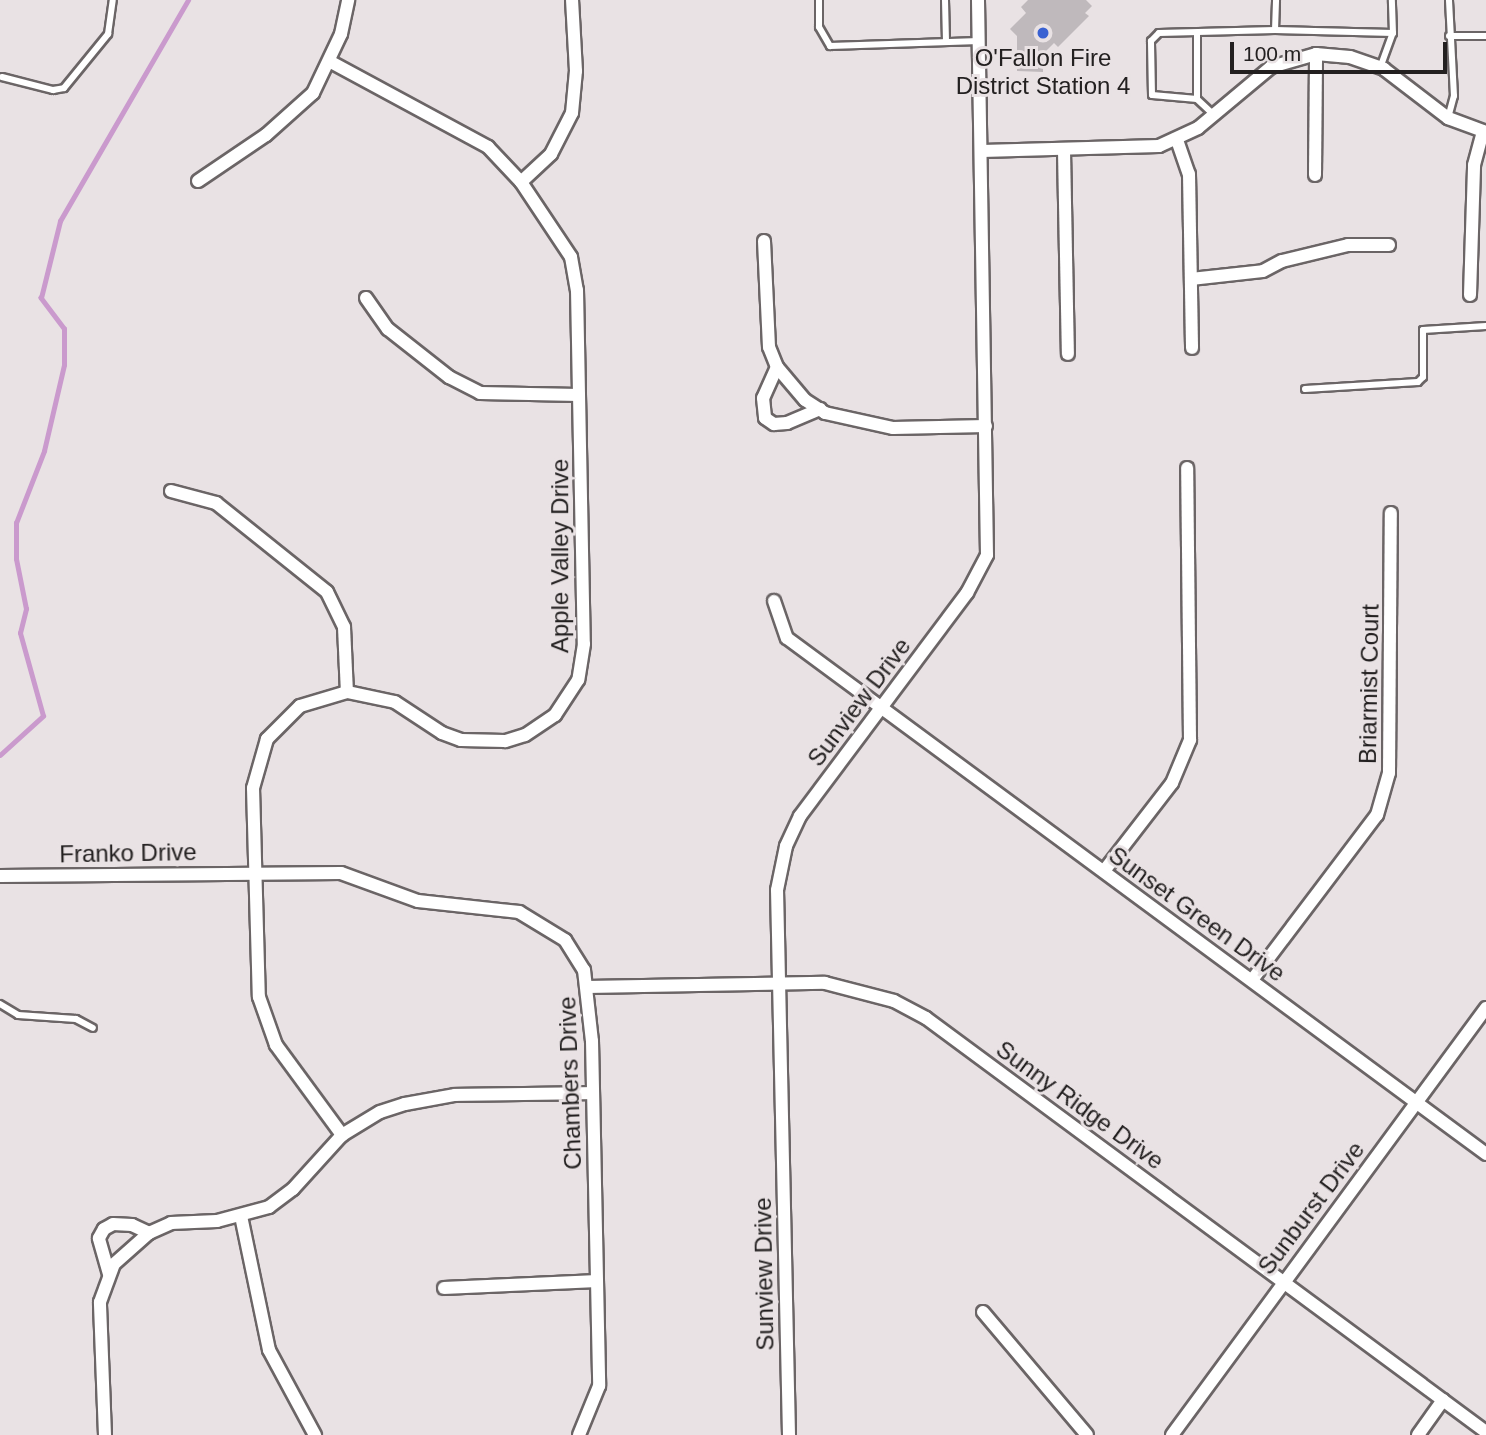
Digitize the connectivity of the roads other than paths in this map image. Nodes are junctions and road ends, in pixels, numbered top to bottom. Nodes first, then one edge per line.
1 (113, 0) edge
2 (348, 0) edge
3 (572, 0) edge
4 (819, 0) edge
5 (945, 0) edge
6 (978, 0) edge
7 (1276, 0) edge
8 (1392, 0) edge
9 (1449, 0) edge
10 (1275, 30) junction
11 (1197, 33) junction
12 (1392, 33) junction
13 (1449, 36) junction
14 (1486, 36) edge
15 (979, 41) junction
16 (946, 42) junction
17 (1315, 54) junction
18 (329, 61) junction
19 (1380, 68) junction
20 (2, 77) dead end
21 (1197, 99) junction
22 (1214, 114) junction
23 (1448, 118) junction
24 (1484, 131) edge
25 (1177, 140) junction
26 (982, 151) junction
27 (1064, 151) junction
28 (1315, 175) dead end
29 (198, 181) dead end
30 (520, 181) junction
31 (764, 241) dead end
32 (1389, 245) dead end
33 (1192, 279) junction
34 (1470, 295) dead end
35 (366, 298) dead end
36 (1486, 326) edge
37 (1192, 348) dead end
38 (1068, 354) dead end
39 (777, 368) junction
40 (1305, 389) dead end
41 (579, 396) junction
42 (820, 409) junction
43 (986, 426) junction
44 (1187, 468) dead end
45 (171, 491) dead end
46 (1391, 513) dead end
47 (774, 601) dead end
48 (347, 692) junction
49 (881, 709) junction
50 (1104, 871) junction
51 (256, 872) junction
52 (0, 876) edge
53 (1252, 980) junction
54 (778, 984) junction
55 (587, 987) junction
56 (0, 1004) edge
57 (1486, 1009) edge
58 (93, 1028) dead end
59 (593, 1093) junction
60 (1417, 1104) junction
61 (342, 1135) junction
62 (1486, 1154) edge
63 (241, 1216) junction
64 (149, 1233) junction
65 (109, 1274) junction
66 (1283, 1280) junction
67 (597, 1281) junction
68 (444, 1288) dead end
69 (983, 1312) dead end
70 (1443, 1400) junction
71 (585, 1432) edge
72 (1486, 1432) edge
73 (105, 1435) edge
74 (315, 1435) edge
75 (789, 1435) edge
76 (1087, 1435) edge
77 (1172, 1435) edge
78 (1418, 1435) edge

1 - 20 lane
2 - 18 street
3 - 30 street
4 - 16 lane
5 - 16 lane
6 - 15 street, Sunview Drive
7 - 10 lane
8 - 12 lane
9 - 13 lane
10 - 11 lane
10 - 12 lane
11 - 21 lane
11 - 21 lane
12 - 19 lane
13 - 14 lane
13 - 23 lane
15 - 16 lane
15 - 26 street, Sunview Drive
17 - 19 street
17 - 22 street
17 - 28 street
18 - 29 street
18 - 30 street, Apple Valley Drive
19 - 23 street
21 - 22 lane
22 - 25 street
23 - 24 street
24 - 34 street
25 - 27 street
25 - 33 street
26 - 27 street
26 - 43 street, Sunview Drive
27 - 38 street
30 - 41 street, Apple Valley Drive
31 - 39 street
32 - 33 street
33 - 37 street
35 - 41 street
36 - 40 lane
39 - 42 street
39 - 42 street
41 - 48 street, Apple Valley Drive
42 - 43 street
43 - 49 street, Sunview Drive
44 - 50 street
45 - 48 street
46 - 53 street, Briarmist Court
47 - 49 street, Sunset Green Drive
48 - 51 street, Apple Valley Drive
49 - 50 street, Sunset Green Drive
49 - 54 street, Sunview Drive
50 - 53 street, Sunset Green Drive
51 - 52 street, Franko Drive
51 - 55 street, Chambers Drive
51 - 61 street, Apple Valley Drive
53 - 60 street, Sunset Green Drive
54 - 55 street, Sunny Ridge Drive
54 - 66 street, Sunny Ridge Drive
54 - 75 street, Sunview Drive
55 - 59 street, Chambers Drive
56 - 58 lane
57 - 60 street, Sunburst Drive
59 - 61 street
59 - 67 street, Chambers Drive
60 - 62 street, Sunset Green Drive
60 - 66 street, Sunburst Drive
61 - 63 street
63 - 64 street
63 - 74 street
64 - 65 street
64 - 65 street
65 - 73 street
66 - 70 street, Sunny Ridge Drive
66 - 77 street, Sunburst Drive
67 - 68 street
67 - 71 street, Chambers Drive
69 - 76 street
70 - 72 street, Sunny Ridge Drive
70 - 78 street

